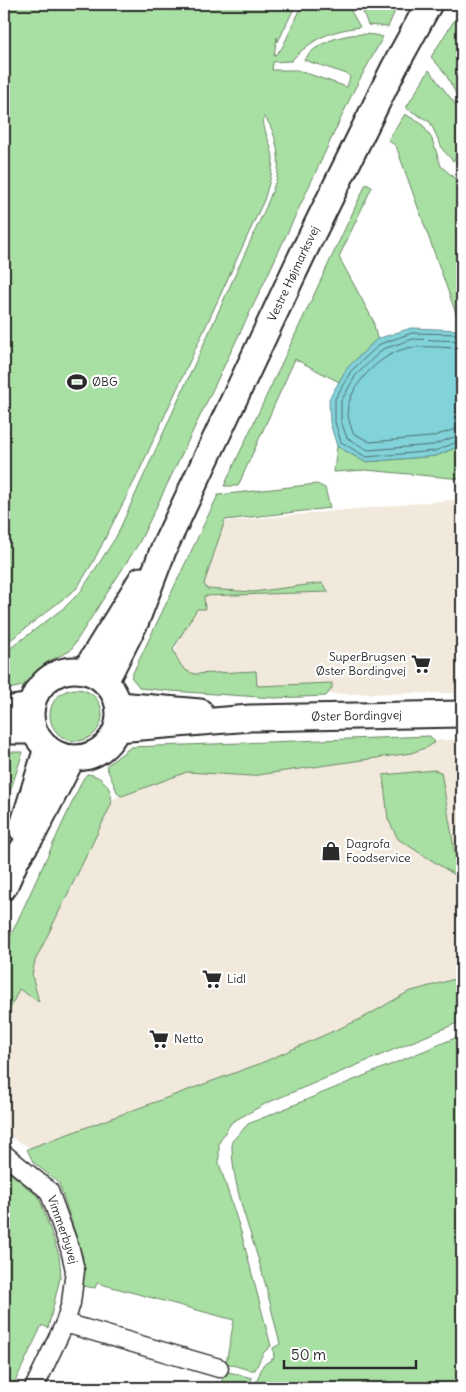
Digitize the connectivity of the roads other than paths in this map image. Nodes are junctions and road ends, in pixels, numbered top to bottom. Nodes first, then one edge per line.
1 (429, 4) edge
2 (95, 676) junction
3 (119, 705) junction
4 (32, 706) junction
5 (4, 710) edge
6 (462, 714) edge
7 (250, 718) junction
8 (117, 729) junction
9 (4, 732) edge
10 (40, 740) junction
11 (72, 758) junction
12 (17, 858) junction
13 (4, 887) edge
14 (5, 1155) dead end
15 (65, 1323) junction
16 (219, 1368) dead end
17 (34, 1388) edge

1 - 2 street, Vestre Højmarksvej
2 - 3 street
2 - 4 street
3 - 7 street, Øster Bordingvej
3 - 8 street
4 - 5 street
4 - 10 street
6 - 7 street, Øster Bordingvej
7 - 8 street, Øster Bordingvej
8 - 11 street
9 - 10 street
10 - 11 street
10 - 12 street
11 - 12 street
12 - 13 street
14 - 15 street, Vimmerbyvej
15 - 16 street
15 - 17 street, Vimmerbyvej

